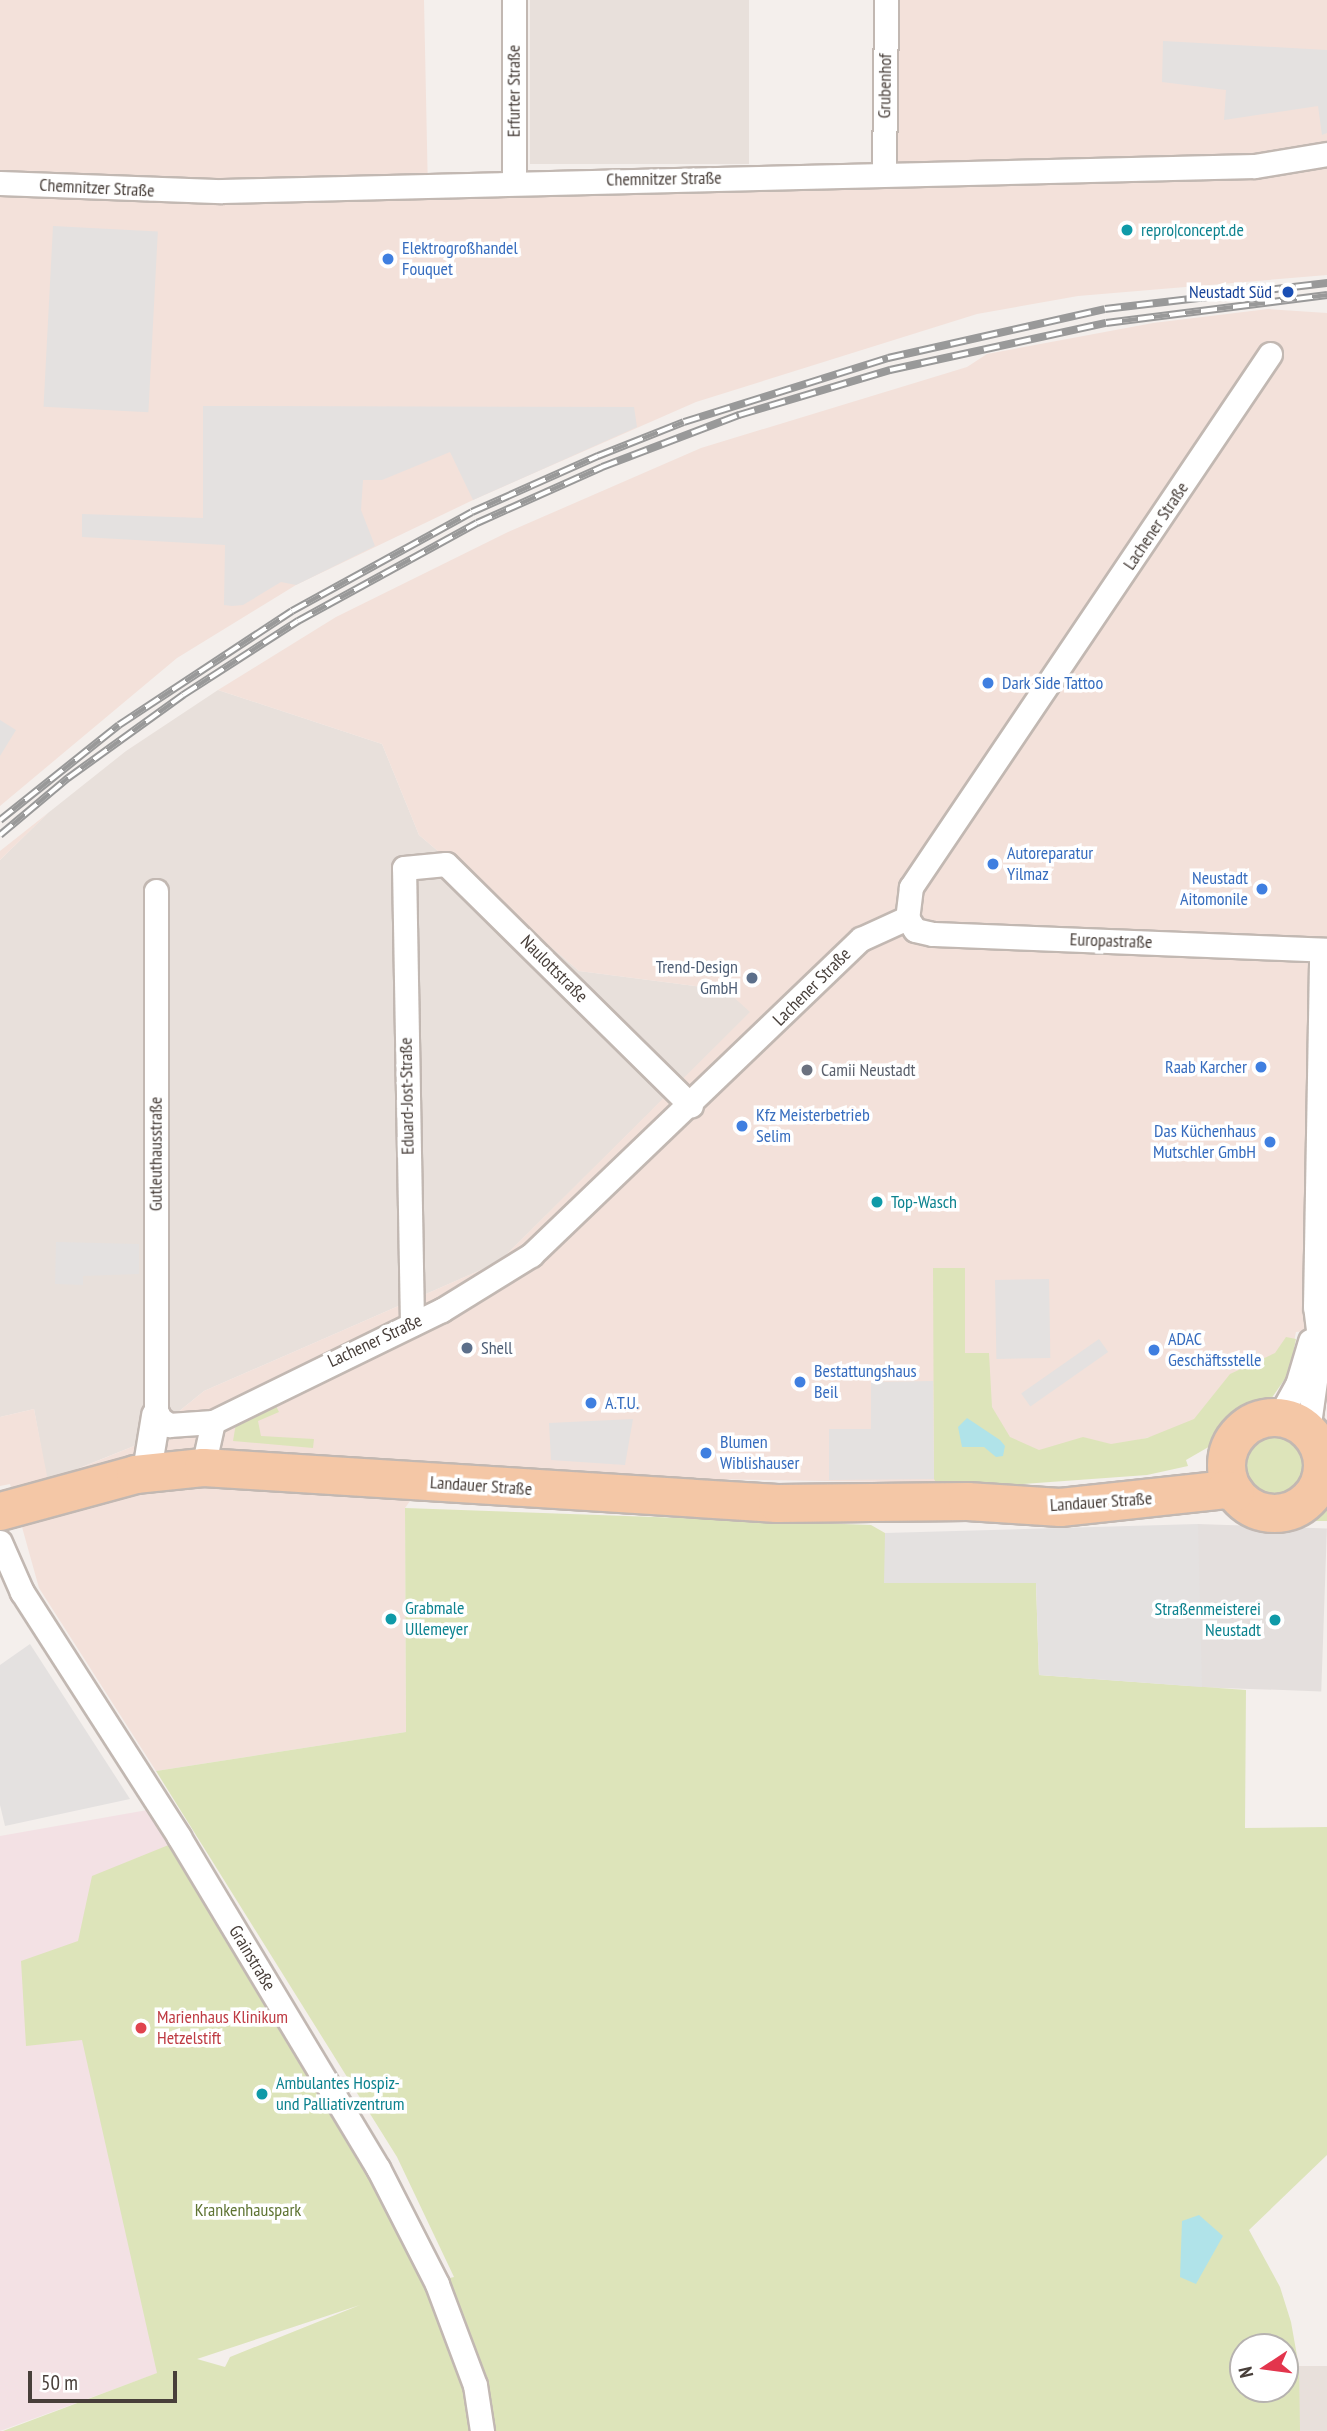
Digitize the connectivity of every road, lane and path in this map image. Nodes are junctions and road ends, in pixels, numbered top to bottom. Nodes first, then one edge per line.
1 (514, 0) edge
2 (886, 0) edge
3 (1327, 154) edge
4 (884, 173) junction
5 (514, 181) junction
6 (0, 183) edge
7 (1270, 354) dead end
8 (404, 868) joint
9 (156, 891) dead end
10 (907, 918) junction
11 (1324, 950) edge
12 (691, 1106) junction
13 (1315, 1307) junction
14 (412, 1324) junction
15 (156, 1416) junction
16 (213, 1422) junction
17 (1294, 1424) junction
18 (203, 1467) junction
19 (157, 1470) junction
20 (1231, 1475) junction
21 (1323, 1480) edge
22 (0, 1511) edge
23 (0, 1542) edge
24 (482, 2431) edge

1 - 5 street, Erfurter Straße
2 - 4 street, Grubenhof
3 - 4 street, Chemnitzer Straße
4 - 5 street, Chemnitzer Straße
5 - 6 street, Chemnitzer Straße
7 - 10 street, Lachener Straße
8 - 12 street, Naulottstraße
8 - 14 street, Eduard-Jost-Straße
9 - 15 street, Gutleuthausstraße
10 - 11 street, Europastraße
10 - 12 street, Lachener Straße
11 - 13 street, Europastraße
12 - 14 street, Lachener Straße
13 - 17 street, Europastraße
13 - 17 street, Europastraße
14 - 16 street, Lachener Straße
15 - 16 street
15 - 19 street
16 - 18 street
17 - 20 main road
17 - 21 main road
18 - 19 main road, Landauer Straße
18 - 20 main road, Landauer Straße
19 - 22 main road, Landauer Straße
20 - 21 main road
23 - 24 street, Grainstraße

